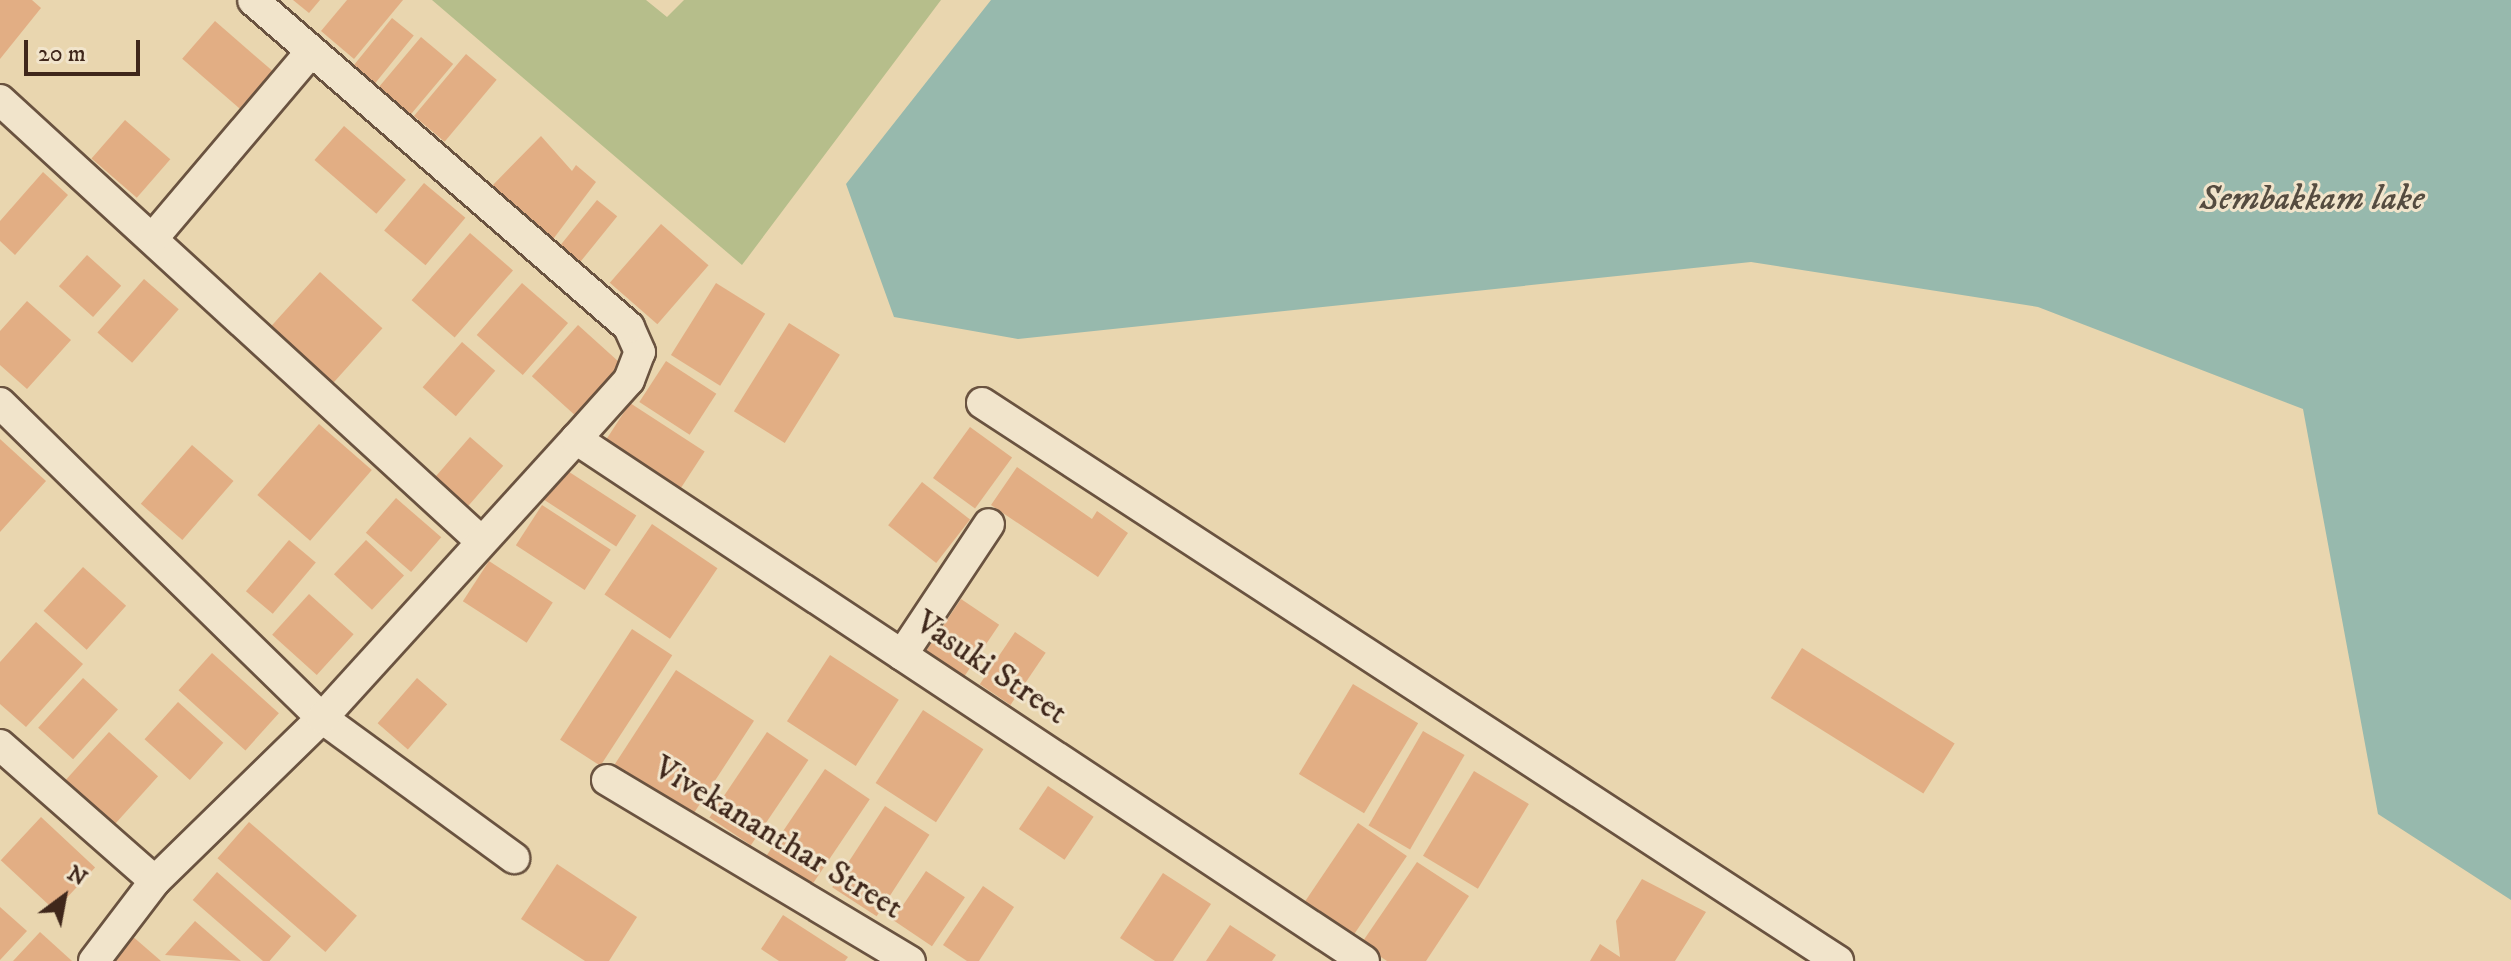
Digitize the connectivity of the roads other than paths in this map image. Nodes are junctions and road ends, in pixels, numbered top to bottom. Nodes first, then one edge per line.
1 (253, 0) edge
2 (311, 52) junction
3 (0, 100) edge
4 (153, 238) junction
5 (0, 403) edge
6 (982, 403) dead end
7 (576, 439) junction
8 (989, 524) dead end
9 (481, 541) junction
10 (902, 655) junction
11 (322, 718) junction
12 (0, 745) edge
13 (607, 780) dead end
14 (514, 858) dead end
15 (155, 881) junction
16 (94, 961) edge
17 (910, 961) edge
18 (1364, 961) edge
19 (1838, 961) edge

1 - 2 street
2 - 4 street
2 - 7 street
3 - 4 street
4 - 9 street
5 - 11 street
6 - 19 street
7 - 9 street
7 - 10 street, Vasuki Street
8 - 10 street
9 - 11 street
10 - 18 street, Vasuki Street
11 - 14 street
11 - 15 street
12 - 15 street
13 - 17 street, Vivekananthar Street
15 - 16 street

